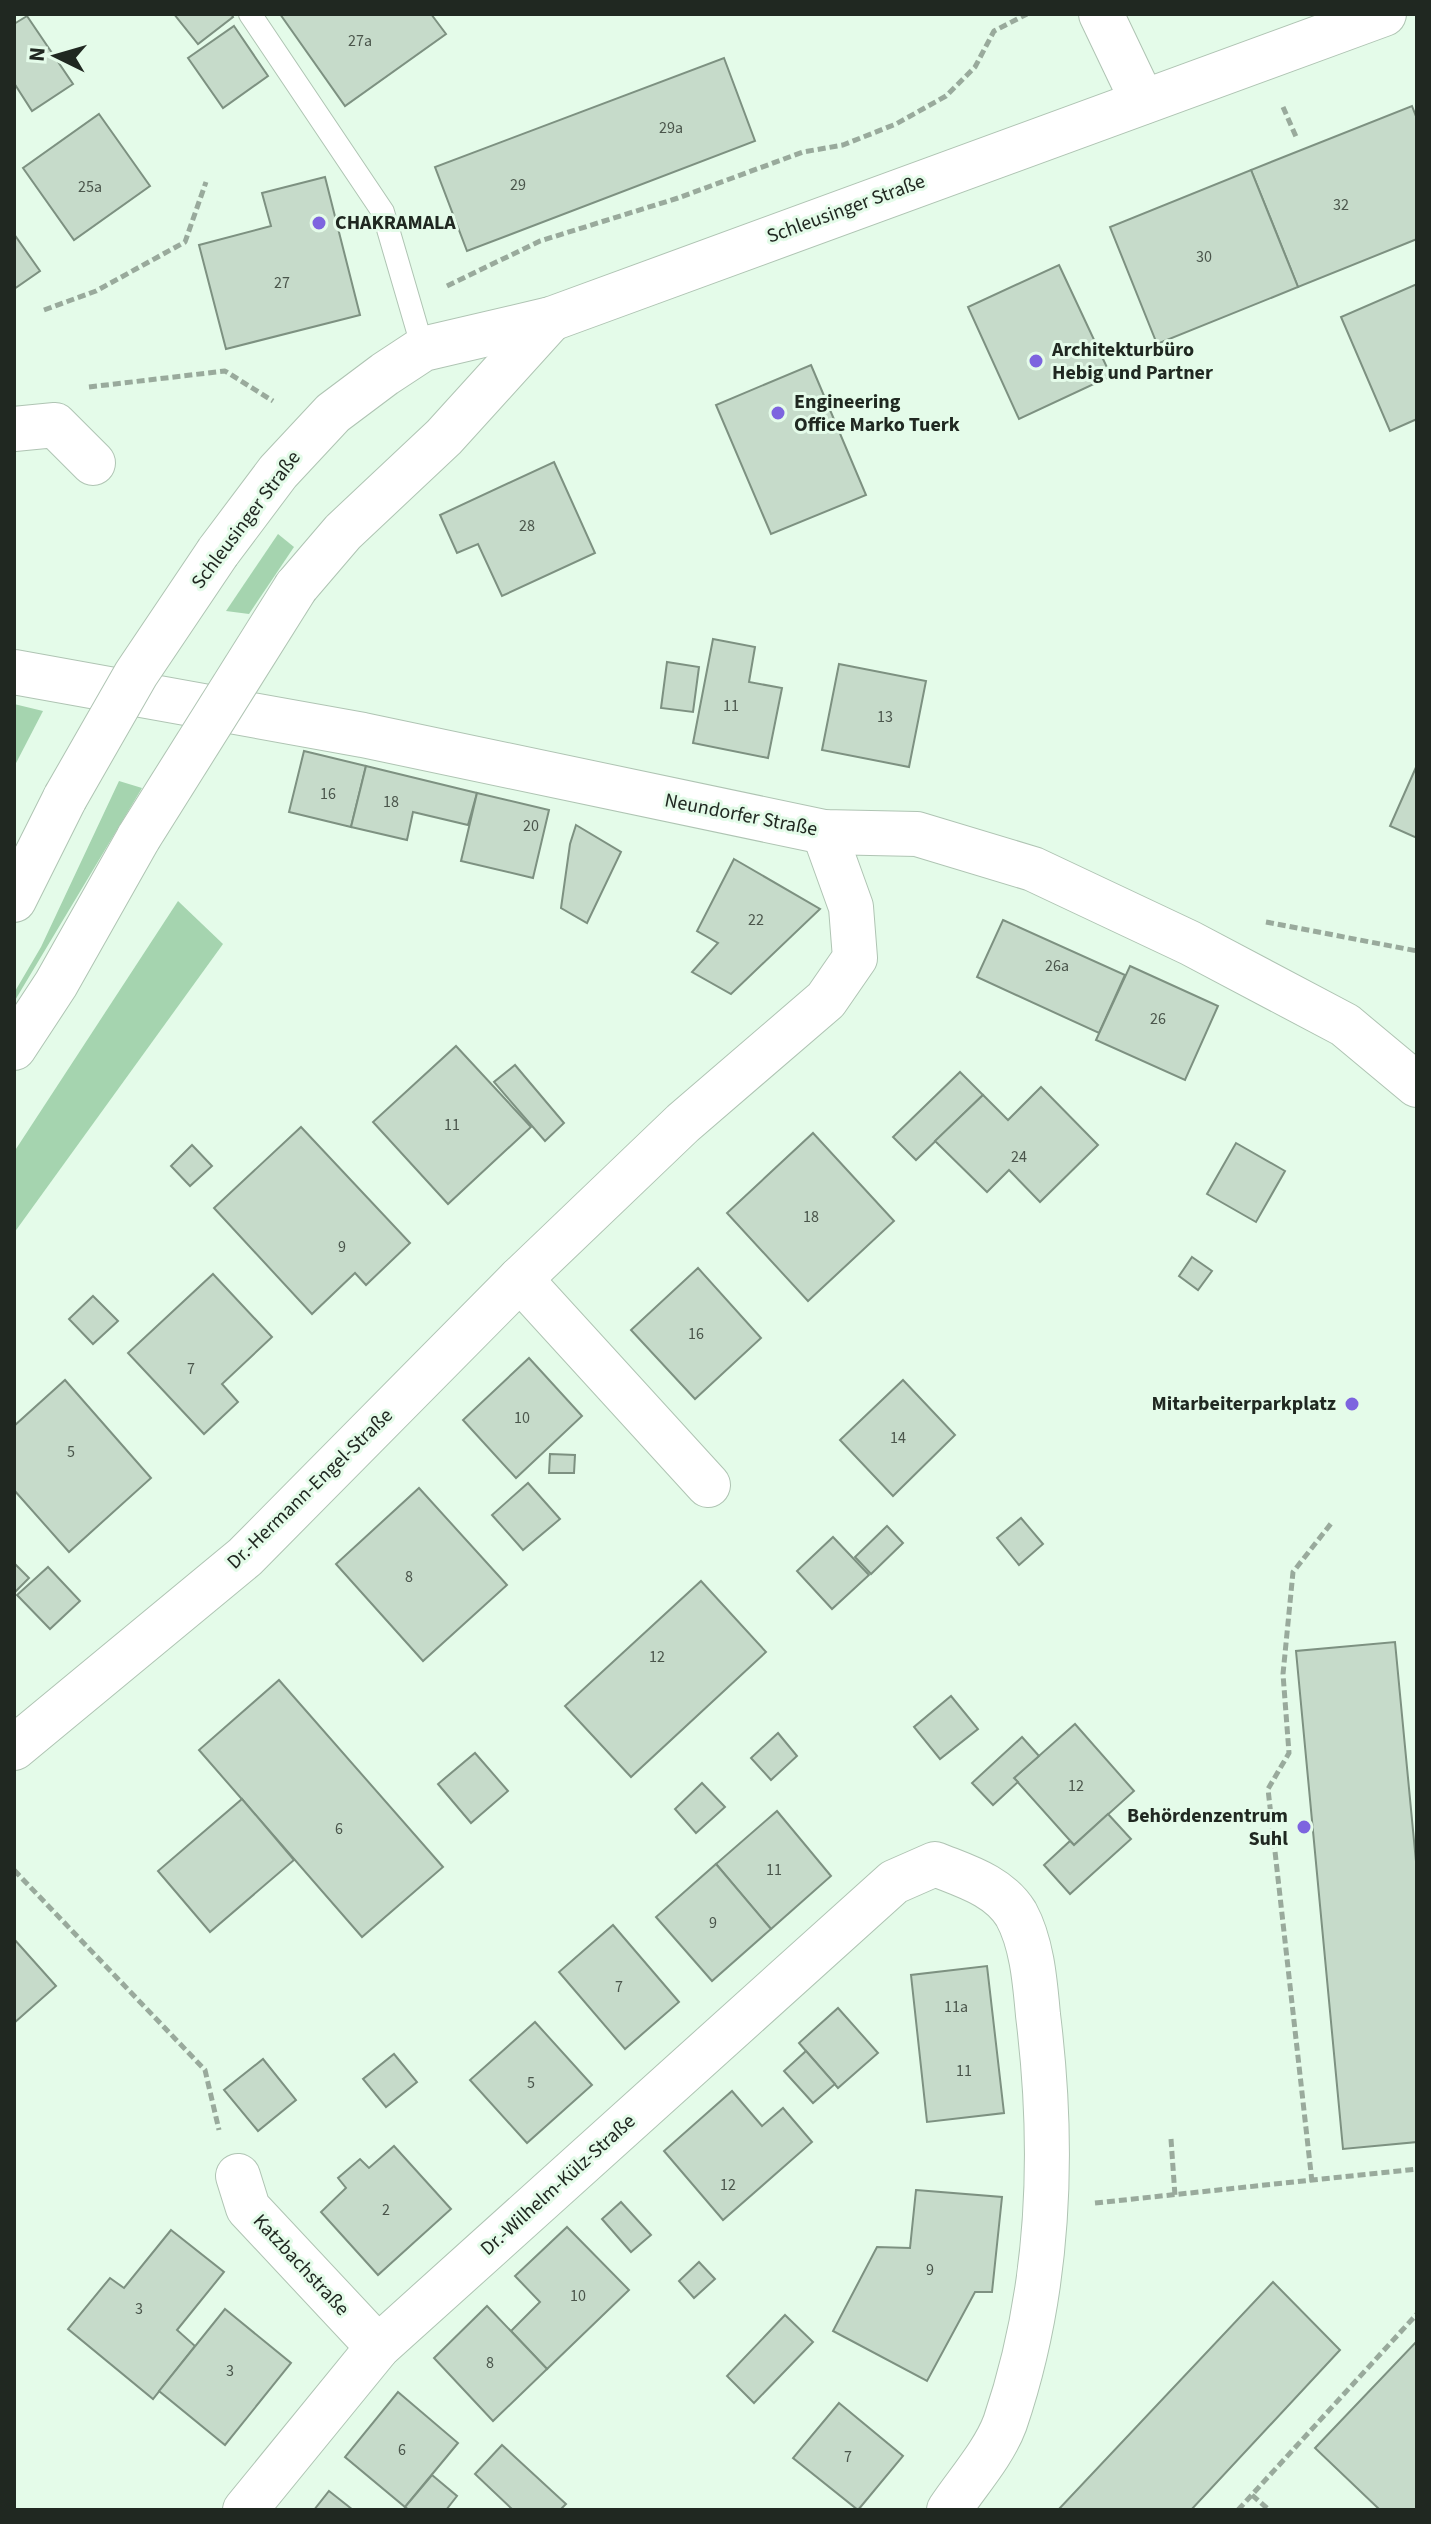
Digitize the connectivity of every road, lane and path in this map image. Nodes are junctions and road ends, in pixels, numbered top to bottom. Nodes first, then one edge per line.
1 (250, 14) edge
2 (1101, 14) edge
3 (1384, 14) edge
4 (1143, 102) junction
5 (206, 182) dead end
6 (44, 310) dead end
7 (551, 319) junction
8 (423, 349) junction
9 (74, 389) dead end
10 (274, 402) dead end
11 (14, 429) edge
12 (93, 463) dead end
13 (14, 672) edge
14 (824, 832) junction
15 (14, 900) edge
16 (1259, 921) dead end
17 (1417, 951) edge
18 (14, 1048) edge
19 (1417, 1085) edge
20 (520, 1279) junction
21 (708, 1485) dead end
22 (1333, 1521) dead end
23 (14, 1748) edge
24 (14, 1870) edge
25 (220, 2136) dead end
26 (1171, 2139) dead end
27 (1417, 2169) edge
28 (238, 2176) dead end
29 (1312, 2182) junction
30 (1175, 2196) junction
31 (1046, 2208) junction
32 (1417, 2314) edge
33 (378, 2347) junction
34 (1252, 2495) junction
35 (245, 2510) edge
36 (949, 2510) edge
37 (1238, 2510) edge
38 (1269, 2510) edge

1 - 8 lane
2 - 4 street
3 - 4 street, Schleusinger Straße
4 - 7 street, Schleusinger Straße
5 - 6 path
7 - 8 street, Schleusinger Straße
7 - 18 street, Schleusinger Straße, bridge
8 - 15 street, Schleusinger Straße, bridge
9 - 10 path
11 - 12 street
13 - 14 street, Neundorfer Straße
14 - 19 street, Neundorfer Straße
14 - 20 street, Dr.-Hermann-Engel-Straße
16 - 17 path
20 - 21 street
20 - 23 street, Dr.-Hermann-Engel-Straße
22 - 29 path
24 - 25 path
26 - 30 path
27 - 29 path
28 - 33 street, Katzbachstraße
29 - 30 path
30 - 31 path
31 - 33 street, Dr.-Wilhelm-Külz-Straße
31 - 36 street, Dr.-Wilhelm-Külz-Straße
32 - 34 path
33 - 35 street, Dr.-Wilhelm-Külz-Straße
34 - 37 path
34 - 38 path

